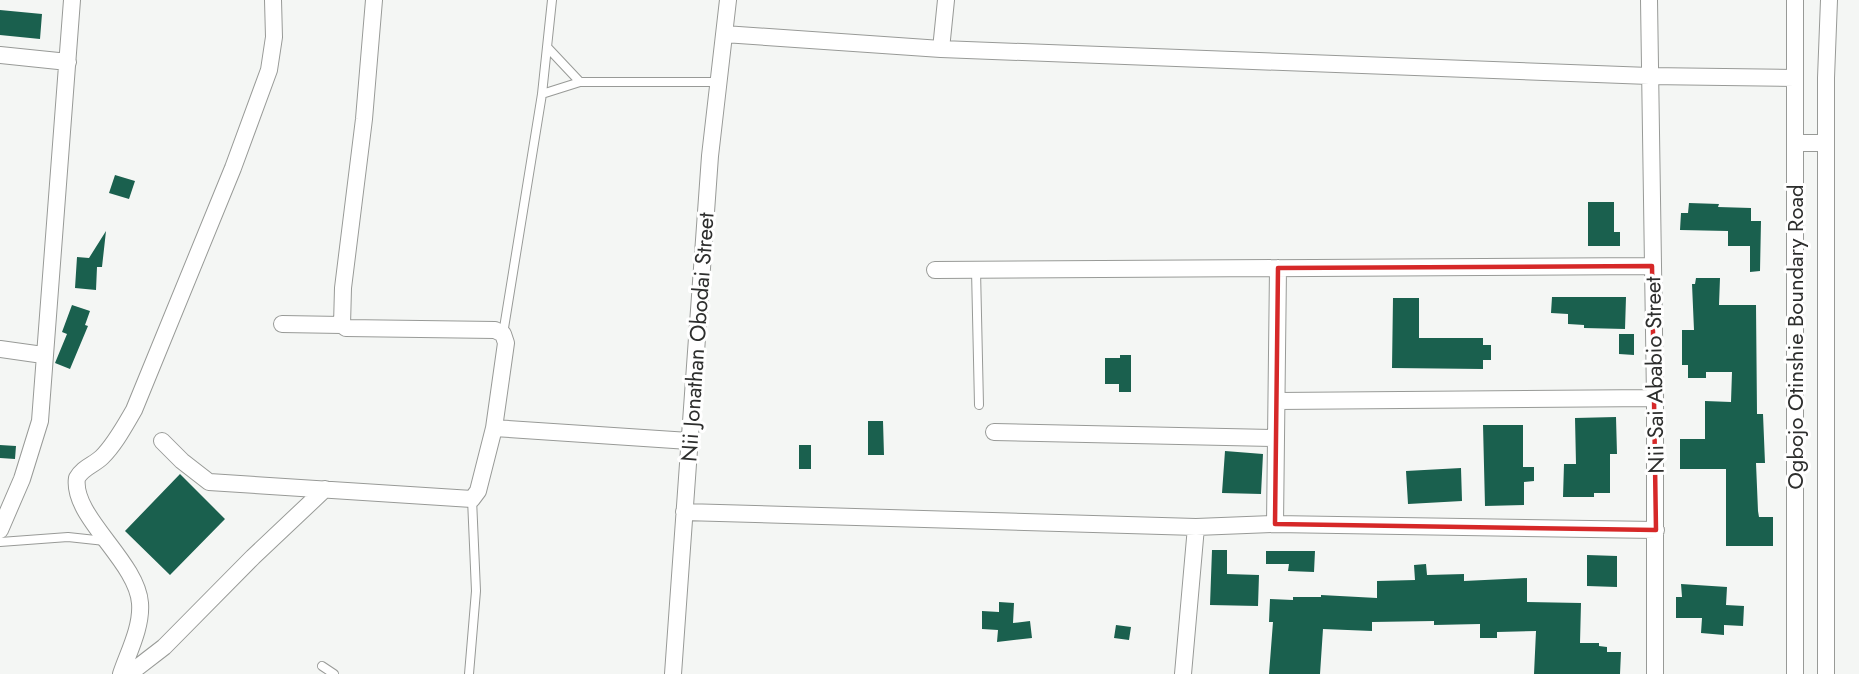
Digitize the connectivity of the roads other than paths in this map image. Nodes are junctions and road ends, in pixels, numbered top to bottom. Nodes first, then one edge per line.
1 (72, 0) edge
2 (273, 0) edge
3 (374, 0) edge
4 (552, 0) edge
5 (728, 0) edge
6 (945, 0) edge
7 (1649, 0) edge
8 (1795, 0) edge
9 (1829, 0) edge
10 (723, 34) junction
11 (548, 48) junction
12 (941, 49) junction
13 (0, 55) edge
14 (68, 62) junction
15 (1649, 75) junction
16 (1795, 78) junction
17 (718, 81) junction
18 (579, 82) junction
19 (542, 94) junction
20 (1795, 143) junction
21 (1826, 143) junction
22 (1652, 266) junction
23 (1278, 268) junction
24 (935, 270) dead end
25 (976, 270) junction
26 (282, 324) dead end
27 (342, 325) junction
28 (503, 334) junction
29 (0, 349) edge
30 (43, 355) junction
31 (1655, 398) junction
32 (1277, 401) junction
33 (979, 405) dead end
34 (494, 428) junction
35 (994, 432) dead end
36 (1276, 438) junction
37 (162, 441) dead end
38 (689, 441) junction
39 (325, 489) junction
40 (472, 499) junction
41 (684, 512) junction
42 (1275, 524) junction
43 (1196, 526) junction
44 (0, 530) edge
45 (1656, 530) junction
46 (106, 541) junction
47 (0, 542) edge
48 (322, 666) dead end
49 (121, 674) edge
50 (129, 674) edge
51 (334, 674) edge
52 (469, 674) edge
53 (673, 674) edge
54 (1183, 674) edge
55 (1655, 674) edge
56 (1795, 674) edge
57 (1826, 674) edge

1 - 14 street
2 - 46 street
3 - 27 street
4 - 11 lane
5 - 10 street, Nii Jonathan Obodai Street
6 - 12 street
7 - 15 street, Nii Sai Ababio Street
8 - 16 street, Ogbojo Otinshie Boundary Road
9 - 21 street
10 - 12 street
10 - 17 street, Nii Jonathan Obodai Street
11 - 18 lane
11 - 19 lane
12 - 15 street
13 - 14 street
14 - 30 street
15 - 16 street
15 - 22 street, Nii Sai Ababio Street
16 - 20 street, Ogbojo Otinshie Boundary Road
17 - 18 lane
17 - 38 street, Nii Jonathan Obodai Street
18 - 19 lane
19 - 28 lane
20 - 21 street
20 - 56 street, Ogbojo Otinshie Boundary Road
21 - 57 street
22 - 23 street
22 - 31 street, Nii Sai Ababio Street
23 - 25 street
23 - 32 street
24 - 25 street
25 - 33 lane
26 - 27 street
27 - 28 street
28 - 34 street
29 - 30 street
30 - 44 street
31 - 32 street
31 - 45 street, Nii Sai Ababio Street
32 - 36 street
34 - 38 street
34 - 40 street
35 - 36 street
36 - 42 street
37 - 39 street
38 - 41 street, Nii Jonathan Obodai Street
39 - 40 street
39 - 50 street
40 - 52 lane
41 - 43 street
41 - 53 street, Nii Jonathan Obodai Street
42 - 43 street
42 - 45 street
43 - 54 street
45 - 55 street, Nii Sai Ababio Street
46 - 47 lane
46 - 49 street
48 - 51 lane

